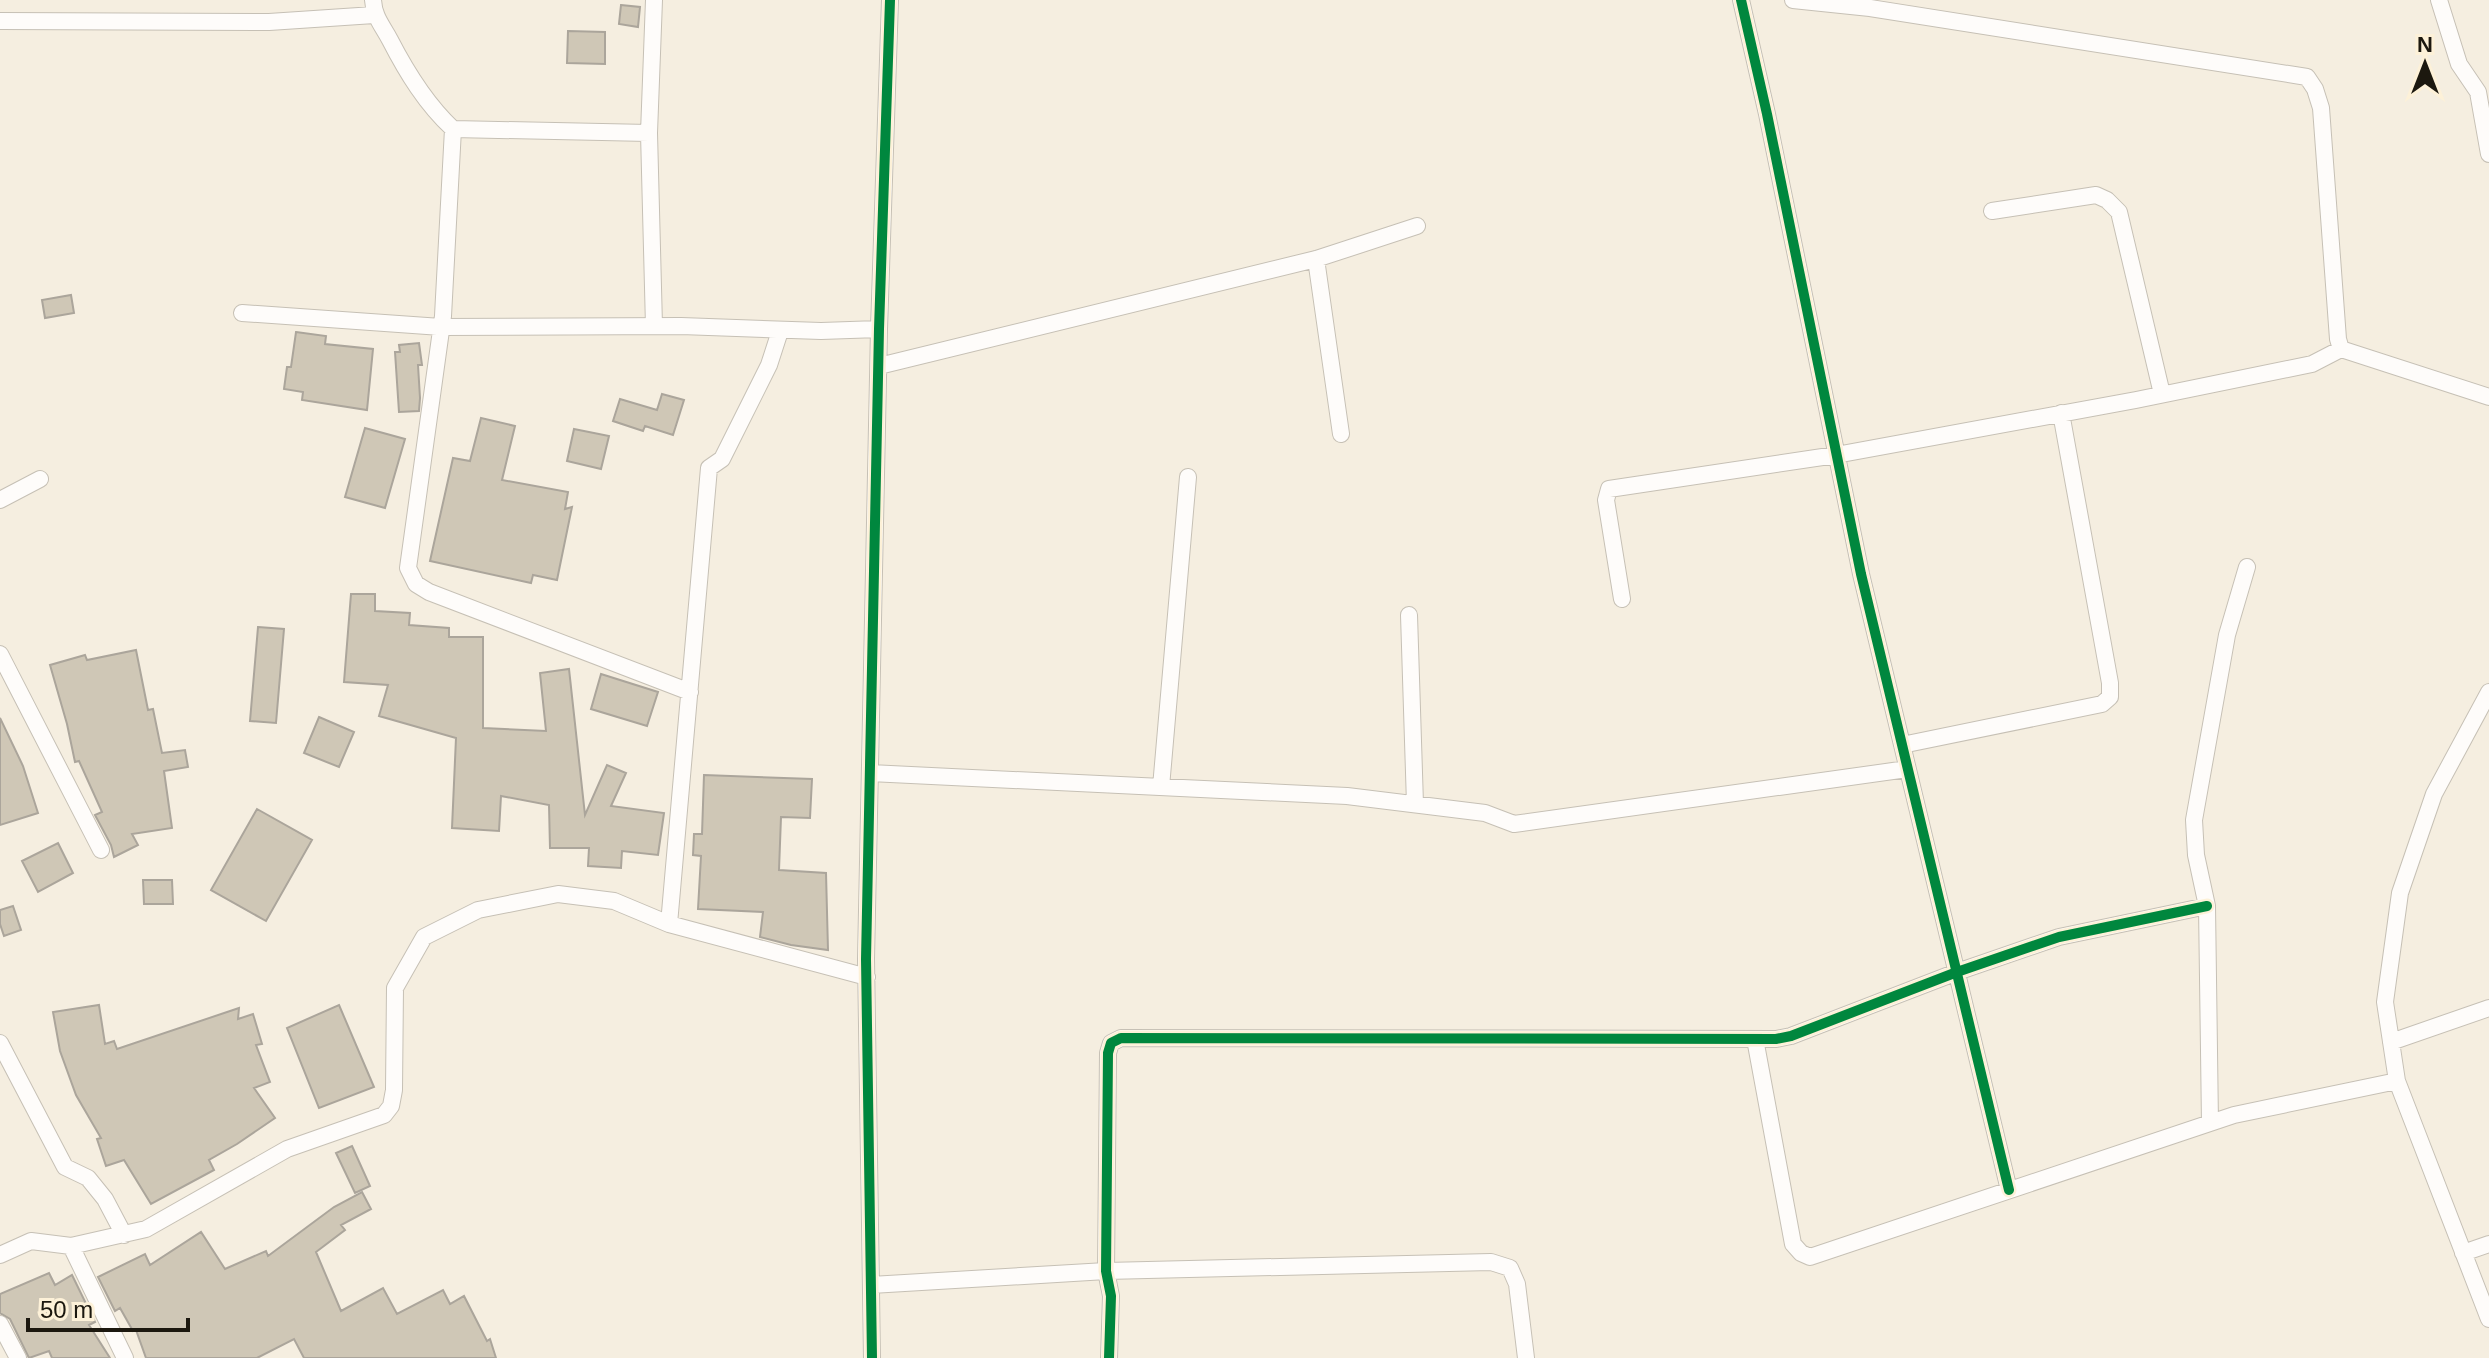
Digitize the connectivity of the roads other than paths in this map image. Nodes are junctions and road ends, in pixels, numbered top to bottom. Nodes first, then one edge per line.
1 (654, 0) edge
2 (890, 0) edge
3 (1741, 0) edge
4 (1793, 0) edge
5 (2439, 0) edge
6 (373, 8) edge
7 (0, 21) edge
8 (453, 129) junction
9 (649, 133) junction
10 (2489, 154) edge
11 (1992, 211) dead end
12 (1417, 226) dead end
13 (1316, 259) junction
14 (242, 313) dead end
15 (654, 326) junction
16 (441, 327) junction
17 (879, 329) junction
18 (780, 331) junction
19 (2341, 349) junction
20 (879, 366) junction
21 (2162, 394) junction
22 (2489, 397) edge
23 (2061, 413) junction
24 (1341, 434) dead end
25 (1836, 455) junction
26 (1188, 477) dead end
27 (40, 479) dead end
28 (0, 500) edge
29 (2247, 567) dead end
30 (1622, 599) dead end
31 (1409, 615) dead end
32 (0, 654) edge
33 (690, 692) junction
34 (2489, 692) edge
35 (1902, 745) junction
36 (1907, 769) junction
37 (870, 773) junction
38 (1161, 787) junction
39 (1415, 804) junction
40 (101, 850) dead end
41 (2207, 906) junction
42 (669, 924) junction
43 (1957, 972) junction
44 (867, 977) junction
45 (2489, 1008) edge
46 (1755, 1039) junction
47 (2391, 1042) junction
48 (0, 1043) edge
49 (2397, 1081) junction
50 (2210, 1123) junction
51 (2009, 1190) junction
52 (124, 1235) junction
53 (2489, 1244) edge
54 (71, 1246) junction
55 (2463, 1253) junction
56 (0, 1255) edge
57 (1106, 1271) junction
58 (871, 1285) junction
59 (2489, 1319) edge
60 (0, 1324) edge
61 (18, 1358) edge
62 (125, 1358) edge
63 (872, 1358) edge
64 (1109, 1358) edge
65 (1526, 1358) edge

1 - 9 street
2 - 17 street
3 - 25 street
4 - 19 street
5 - 10 street
6 - 7 street
6 - 8 street
8 - 9 street
8 - 16 street
9 - 15 street
11 - 21 street
12 - 13 street
13 - 20 street
13 - 24 street
14 - 16 street
15 - 16 street
15 - 18 street
16 - 33 street
17 - 18 street
17 - 20 street
18 - 33 street
19 - 21 street
19 - 22 street
20 - 37 street
21 - 23 street
23 - 25 street
23 - 35 street
25 - 30 street
25 - 35 street
26 - 38 street
27 - 28 street
29 - 41 street
31 - 39 street
32 - 40 street
33 - 42 street
34 - 47 street
35 - 36 street
36 - 39 street
36 - 43 street
37 - 38 street
37 - 44 street
38 - 39 street
41 - 43 street
41 - 50 street
42 - 44 street
42 - 52 street
43 - 46 street
43 - 51 street
44 - 58 street
45 - 47 street
46 - 51 street
46 - 57 street
47 - 49 street
48 - 52 street
49 - 50 street
49 - 55 street
50 - 51 street
52 - 54 street
53 - 55 street
54 - 56 street
54 - 62 street
55 - 59 street
57 - 58 street
57 - 64 street
57 - 65 street
58 - 63 street
60 - 61 street

